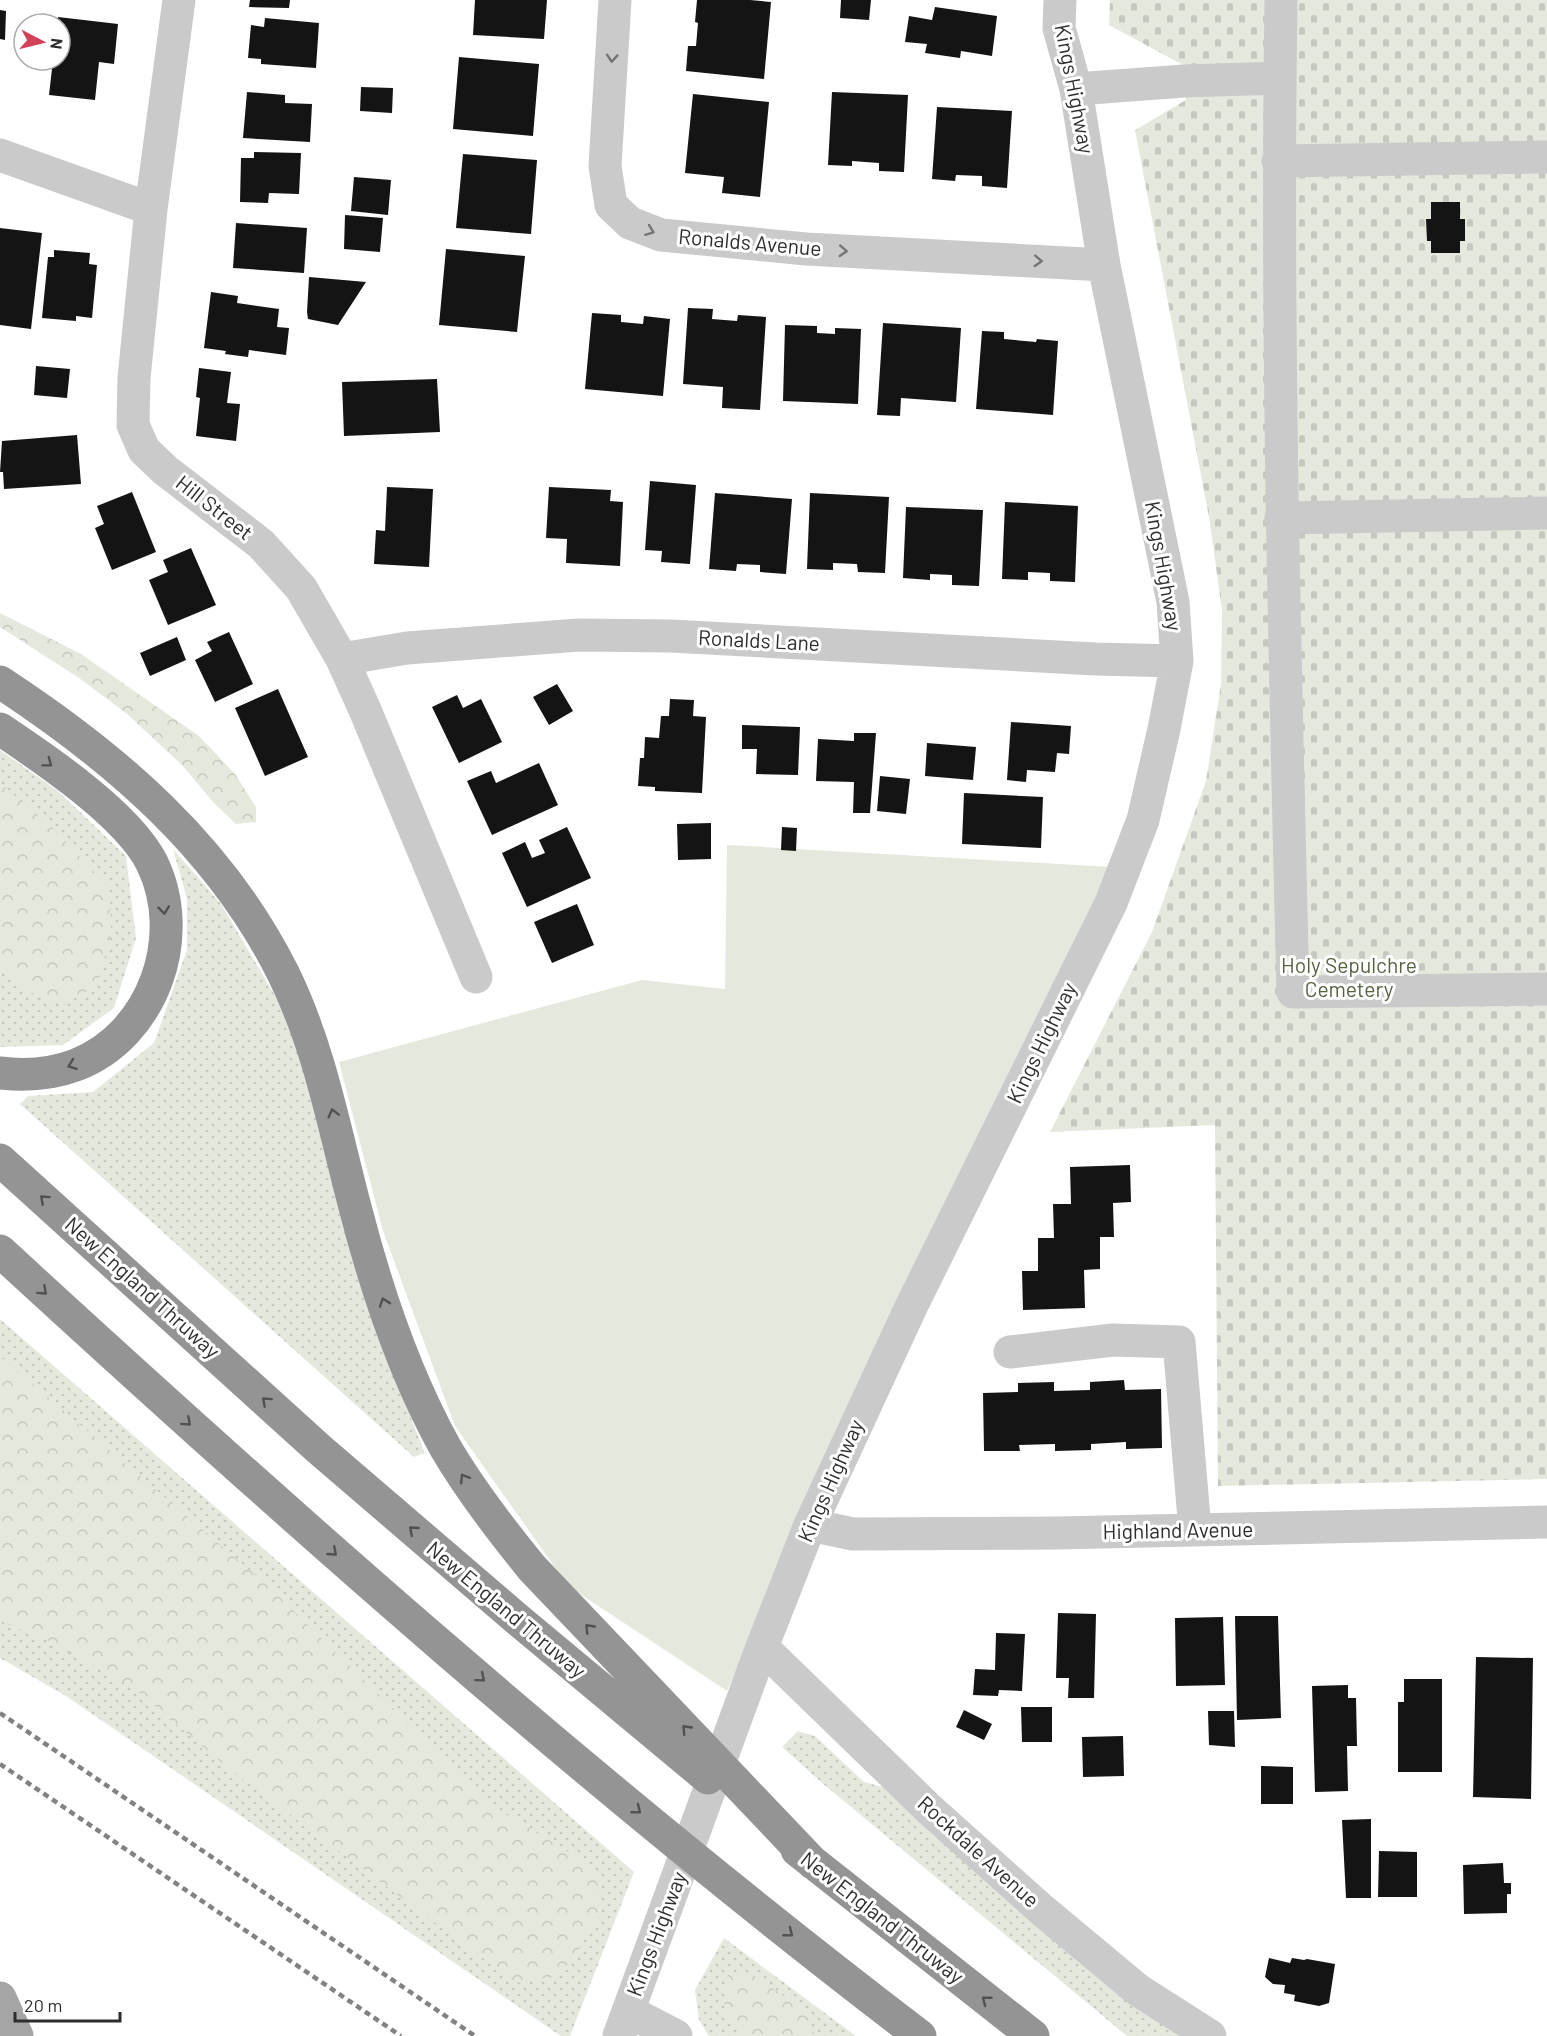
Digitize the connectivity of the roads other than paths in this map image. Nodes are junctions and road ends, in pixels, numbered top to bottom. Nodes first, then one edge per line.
1 (179, 0) edge
2 (615, 0) edge
3 (1060, 0) edge
4 (1281, 0) edge
5 (1280, 78) junction
6 (1076, 89) junction
7 (0, 155) edge
8 (1547, 157) edge
9 (1278, 161) junction
10 (151, 209) junction
11 (1104, 265) junction
12 (1547, 513) edge
13 (1281, 518) junction
14 (342, 659) junction
15 (1178, 661) junction
16 (0, 682) edge
17 (0, 729) edge
18 (477, 977) dead end
19 (1547, 990) edge
20 (0, 1073) edge
21 (0, 1160) edge
22 (0, 1251) edge
23 (1010, 1352) dead end
24 (1547, 1522) edge
25 (810, 1525) junction
26 (1195, 1530) junction
27 (762, 1647) junction
28 (813, 1863) junction
29 (0, 1998) edge
30 (0, 2007) edge
31 (624, 2024) edge
32 (908, 2027) edge
33 (5, 2036) edge
34 (17, 2036) edge
35 (676, 2036) edge
36 (1033, 2036) edge
37 (1210, 2036) edge

1 - 10 street, Hill Street
2 -> 11 street, Ronalds Avenue
3 - 6 street, Kings Highway
4 - 5 street
5 - 6 street
5 - 9 street
6 - 11 street, Kings Highway
7 - 10 street
8 - 9 street
9 - 13 street
10 - 14 street, Hill Street
11 - 15 street, Kings Highway
12 - 13 street
13 - 19 street
14 - 15 street, Ronalds Lane
14 - 18 street, Hill Street
15 - 25 street, Kings Highway
28 -> 16 highway
17 -> 20 highway
28 -> 21 highway, New England Thruway
22 -> 32 highway
23 - 26 street
24 - 26 street, Highland Avenue
25 - 26 street, Highland Avenue
25 - 27 street, Kings Highway
27 - 31 street, Kings Highway
27 - 37 street, Rockdale Avenue
36 -> 28 highway, New England Thruway
29 - 34 main road
30 - 33 street
31 - 35 street

